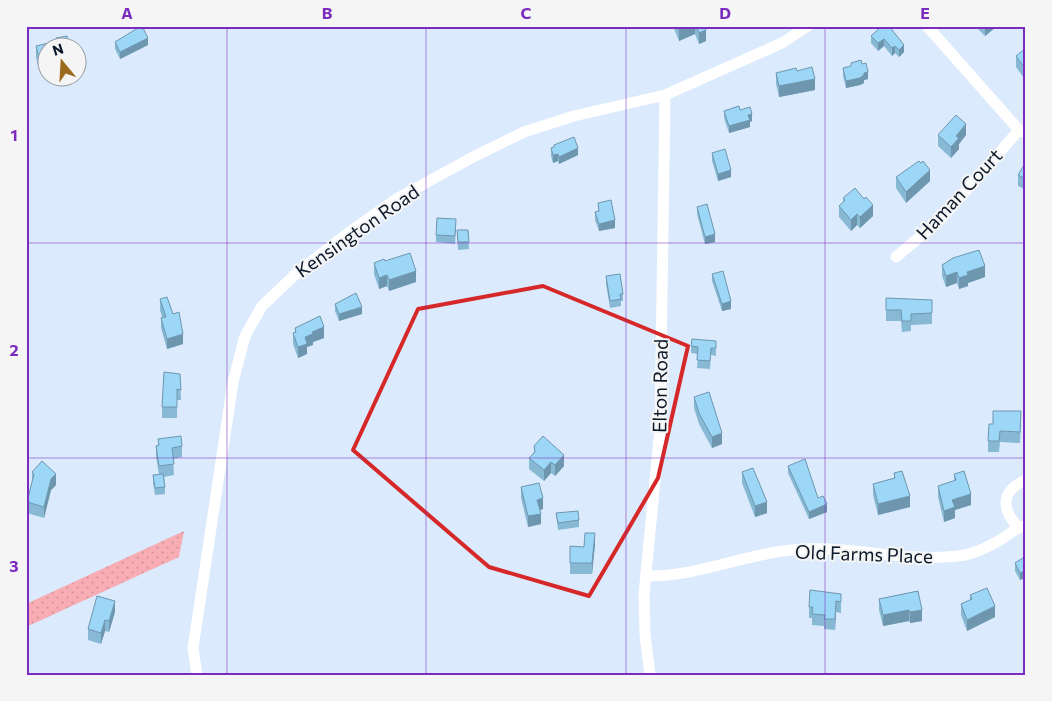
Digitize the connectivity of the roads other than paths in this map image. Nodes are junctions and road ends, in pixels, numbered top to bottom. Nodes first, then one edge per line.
1 (808, 26) edge
2 (927, 26) edge
3 (665, 96) junction
4 (1022, 131) edge
5 (896, 257) dead end
6 (1026, 480) edge
7 (1022, 527) edge
8 (646, 576) junction
9 (197, 675) edge
10 (650, 675) edge

1 - 3 street, Kensington Road
2 - 4 street
3 - 8 street, Elton Road
3 - 9 street, Kensington Road
4 - 5 street, Haman Court
6 - 7 street, Old Farms Place
7 - 8 street, Old Farms Place
8 - 10 street, Elton Road

